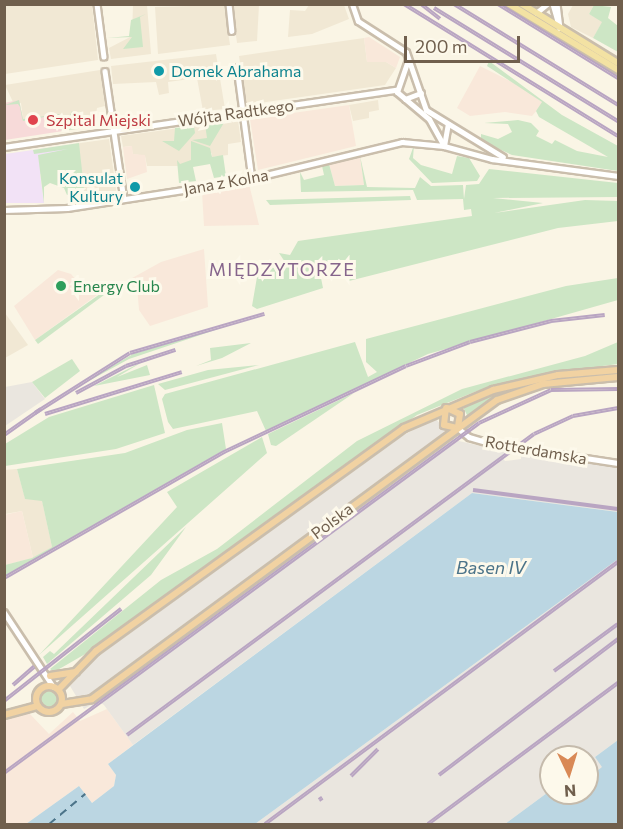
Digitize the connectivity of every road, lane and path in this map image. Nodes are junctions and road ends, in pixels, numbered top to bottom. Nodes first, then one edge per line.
1 (97, 4) edge
2 (228, 4) edge
3 (352, 4) edge
4 (509, 4) edge
5 (522, 4) edge
6 (547, 4) edge
7 (555, 4) edge
8 (536, 13) junction
9 (543, 26) junction
10 (560, 27) junction
11 (232, 31) dead end
12 (566, 39) junction
13 (104, 57) dead end
14 (408, 60) junction
15 (618, 63) edge
16 (237, 67) dead end
17 (618, 70) edge
18 (105, 71) dead end
19 (417, 77) junction
20 (399, 78) junction
21 (396, 90) junction
22 (421, 93) junction
23 (403, 99) junction
24 (243, 112) junction
25 (447, 124) junction
26 (114, 131) junction
27 (475, 142) junction
28 (444, 146) junction
29 (4, 147) edge
30 (471, 154) junction
31 (507, 159) junction
32 (618, 176) edge
33 (252, 178) junction
34 (124, 199) junction
35 (4, 210) edge
36 (618, 370) edge
37 (618, 377) edge
38 (446, 408) junction
39 (458, 428) junction
40 (618, 463) edge
41 (4, 612) edge
42 (76, 672) junction
43 (52, 683) junction
44 (37, 703) junction
45 (62, 704) junction
46 (4, 716) edge

1 - 13 street
2 - 11 street
3 - 14 main road
4 - 9 main road
5 - 8 main road
6 - 8 street
7 - 10 street
8 - 10 main road
9 - 10 street
9 - 12 main road
10 - 12 street
10 - 15 main road
12 - 17 main road
14 - 19 main road
14 - 20 main road
16 - 24 street
18 - 26 street
19 - 20 street
19 - 22 main road
20 - 21 main road
21 - 23 main road
21 - 24 street, Wójta Radtkego
22 - 23 street
22 - 25 main road
23 - 28 main road
24 - 26 street, Wójta Radtkego
24 - 33 street
25 - 27 main road
25 - 28 street
26 - 29 street, Wójta Radtkego
26 - 34 street
27 - 30 main road
27 - 31 main road
28 - 30 main road
28 - 33 street, Jana z Kolna
30 - 31 main road
31 - 32 main road
33 - 34 street, Jana z Kolna
34 - 35 street, Jana z Kolna
36 - 38 highway
37 - 39 highway, Polska
38 - 39 highway
38 - 39 highway
38 - 42 highway
39 - 40 street, Rotterdamska
39 - 45 highway, Polska
41 - 43 street
42 - 43 highway
42 - 43 highway
43 - 44 highway
43 - 45 highway
44 - 45 highway, Polska
44 - 46 highway

